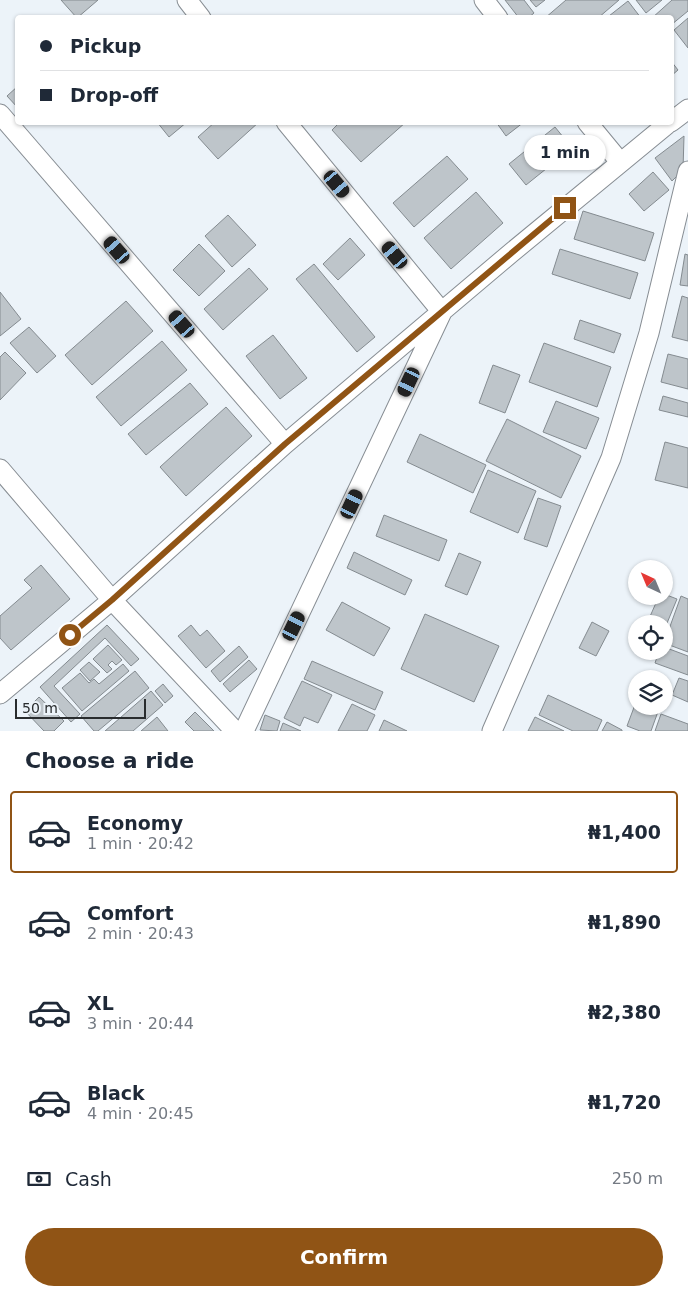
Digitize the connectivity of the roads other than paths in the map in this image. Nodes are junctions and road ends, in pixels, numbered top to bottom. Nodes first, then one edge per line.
1 (187, 0) edge
2 (484, 0) edge
3 (199, 15) edge
4 (496, 15) edge
5 (688, 108) edge
6 (0, 114) edge
7 (674, 120) edge
8 (288, 125) edge
9 (589, 125) edge
10 (667, 125) edge
11 (620, 162) junction
12 (688, 171) edge
13 (442, 312) junction
14 (285, 444) junction
15 (0, 469) edge
16 (112, 600) junction
17 (0, 694) edge
18 (235, 731) edge
19 (244, 731) edge
20 (492, 731) edge

1 - 3 street
2 - 4 street
5 - 7 street
6 - 14 street
8 - 13 street
9 - 11 street
10 - 11 street
11 - 13 street
12 - 20 street
13 - 14 street
13 - 19 street
14 - 16 street
15 - 16 street
16 - 17 street
16 - 18 street

